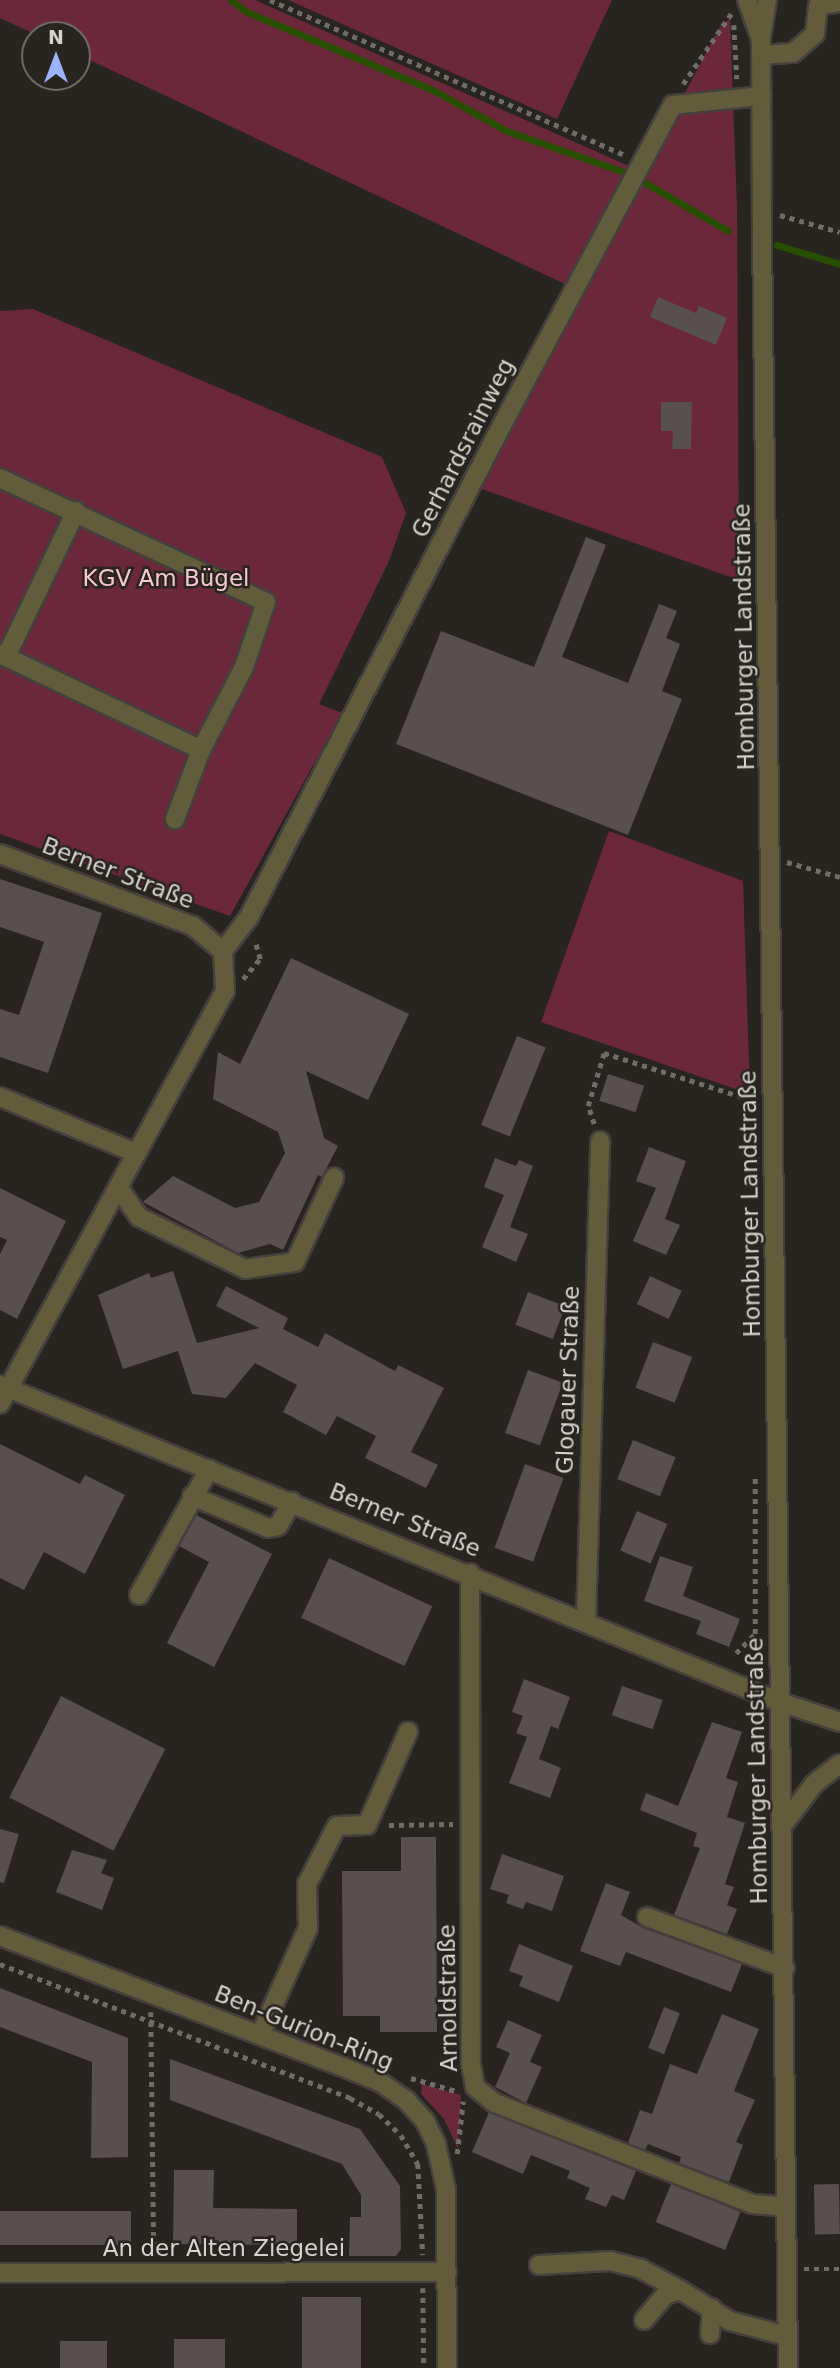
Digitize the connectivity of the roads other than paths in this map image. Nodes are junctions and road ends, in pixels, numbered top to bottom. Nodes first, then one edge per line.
1 (767, 0) edge
2 (840, 2) edge
3 (818, 3) edge
4 (740, 5) edge
5 (761, 47) junction
6 (762, 96) junction
7 (0, 478) edge
8 (76, 511) junction
9 (3, 656) edge
10 (201, 750) junction
11 (175, 818) dead end
12 (0, 854) edge
13 (223, 951) junction
14 (0, 1097) edge
15 (600, 1141) road end
16 (136, 1153) junction
17 (334, 1178) dead end
18 (118, 1187) junction
19 (3, 1393) edge
20 (209, 1469) junction
21 (192, 1496) junction
22 (292, 1502) junction
23 (470, 1573) junction
24 (139, 1595) dead end
25 (586, 1621) junction
26 (780, 1702) junction
27 (840, 1722) edge
28 (408, 1732) dead end
29 (840, 1764) edge
30 (783, 1825) junction
31 (647, 1917) dead end
32 (0, 1936) edge
33 (785, 1968) junction
34 (260, 2035) junction
35 (785, 2207) junction
36 (539, 2264) dead end
37 (447, 2272) junction
38 (0, 2273) edge
39 (680, 2290) junction
40 (712, 2308) junction
41 (643, 2320) dead end
42 (710, 2334) dead end
43 (787, 2336) junction
44 (447, 2368) edge
45 (788, 2368) edge

1 - 5 street, Homburger Landstraße
2 - 3 street
3 - 5 street
4 - 5 street, Homburger Landstraße
5 - 6 street, Homburger Landstraße
6 - 13 street, Gerhardsrainweg
6 - 26 street, Homburger Landstraße
7 - 8 street
8 - 9 street
8 - 10 street
9 - 10 street
10 - 11 street
12 - 13 street, Berner Straße
13 - 16 street, Berner Straße
14 - 16 street
15 - 25 street, Glogauer Straße
16 - 18 street, Berner Straße
17 - 18 street
18 - 19 street, Berner Straße
19 - 20 street, Berner Straße
20 - 21 street
20 - 22 street, Berner Straße
21 - 22 street
21 - 24 street
22 - 23 street, Berner Straße
23 - 25 street, Berner Straße
23 - 35 street, Arnoldstraße
25 - 26 street, Berner Straße
26 - 27 street, Berner Straße
26 - 30 street, Homburger Landstraße
28 - 34 street
29 - 30 street
30 - 33 street, Homburger Landstraße
31 - 33 street
32 - 34 street, Ben-Gurion-Ring
33 - 35 street, Homburger Landstraße
34 - 37 street, Ben-Gurion-Ring
35 - 43 street, Homburger Landstraße
36 - 39 street
37 - 38 street, An der Alten Ziegelei
37 - 44 street, Ben-Gurion-Ring
39 - 40 street
39 - 41 street
40 - 42 street
40 - 43 street
43 - 45 street, Homburger Landstraße

